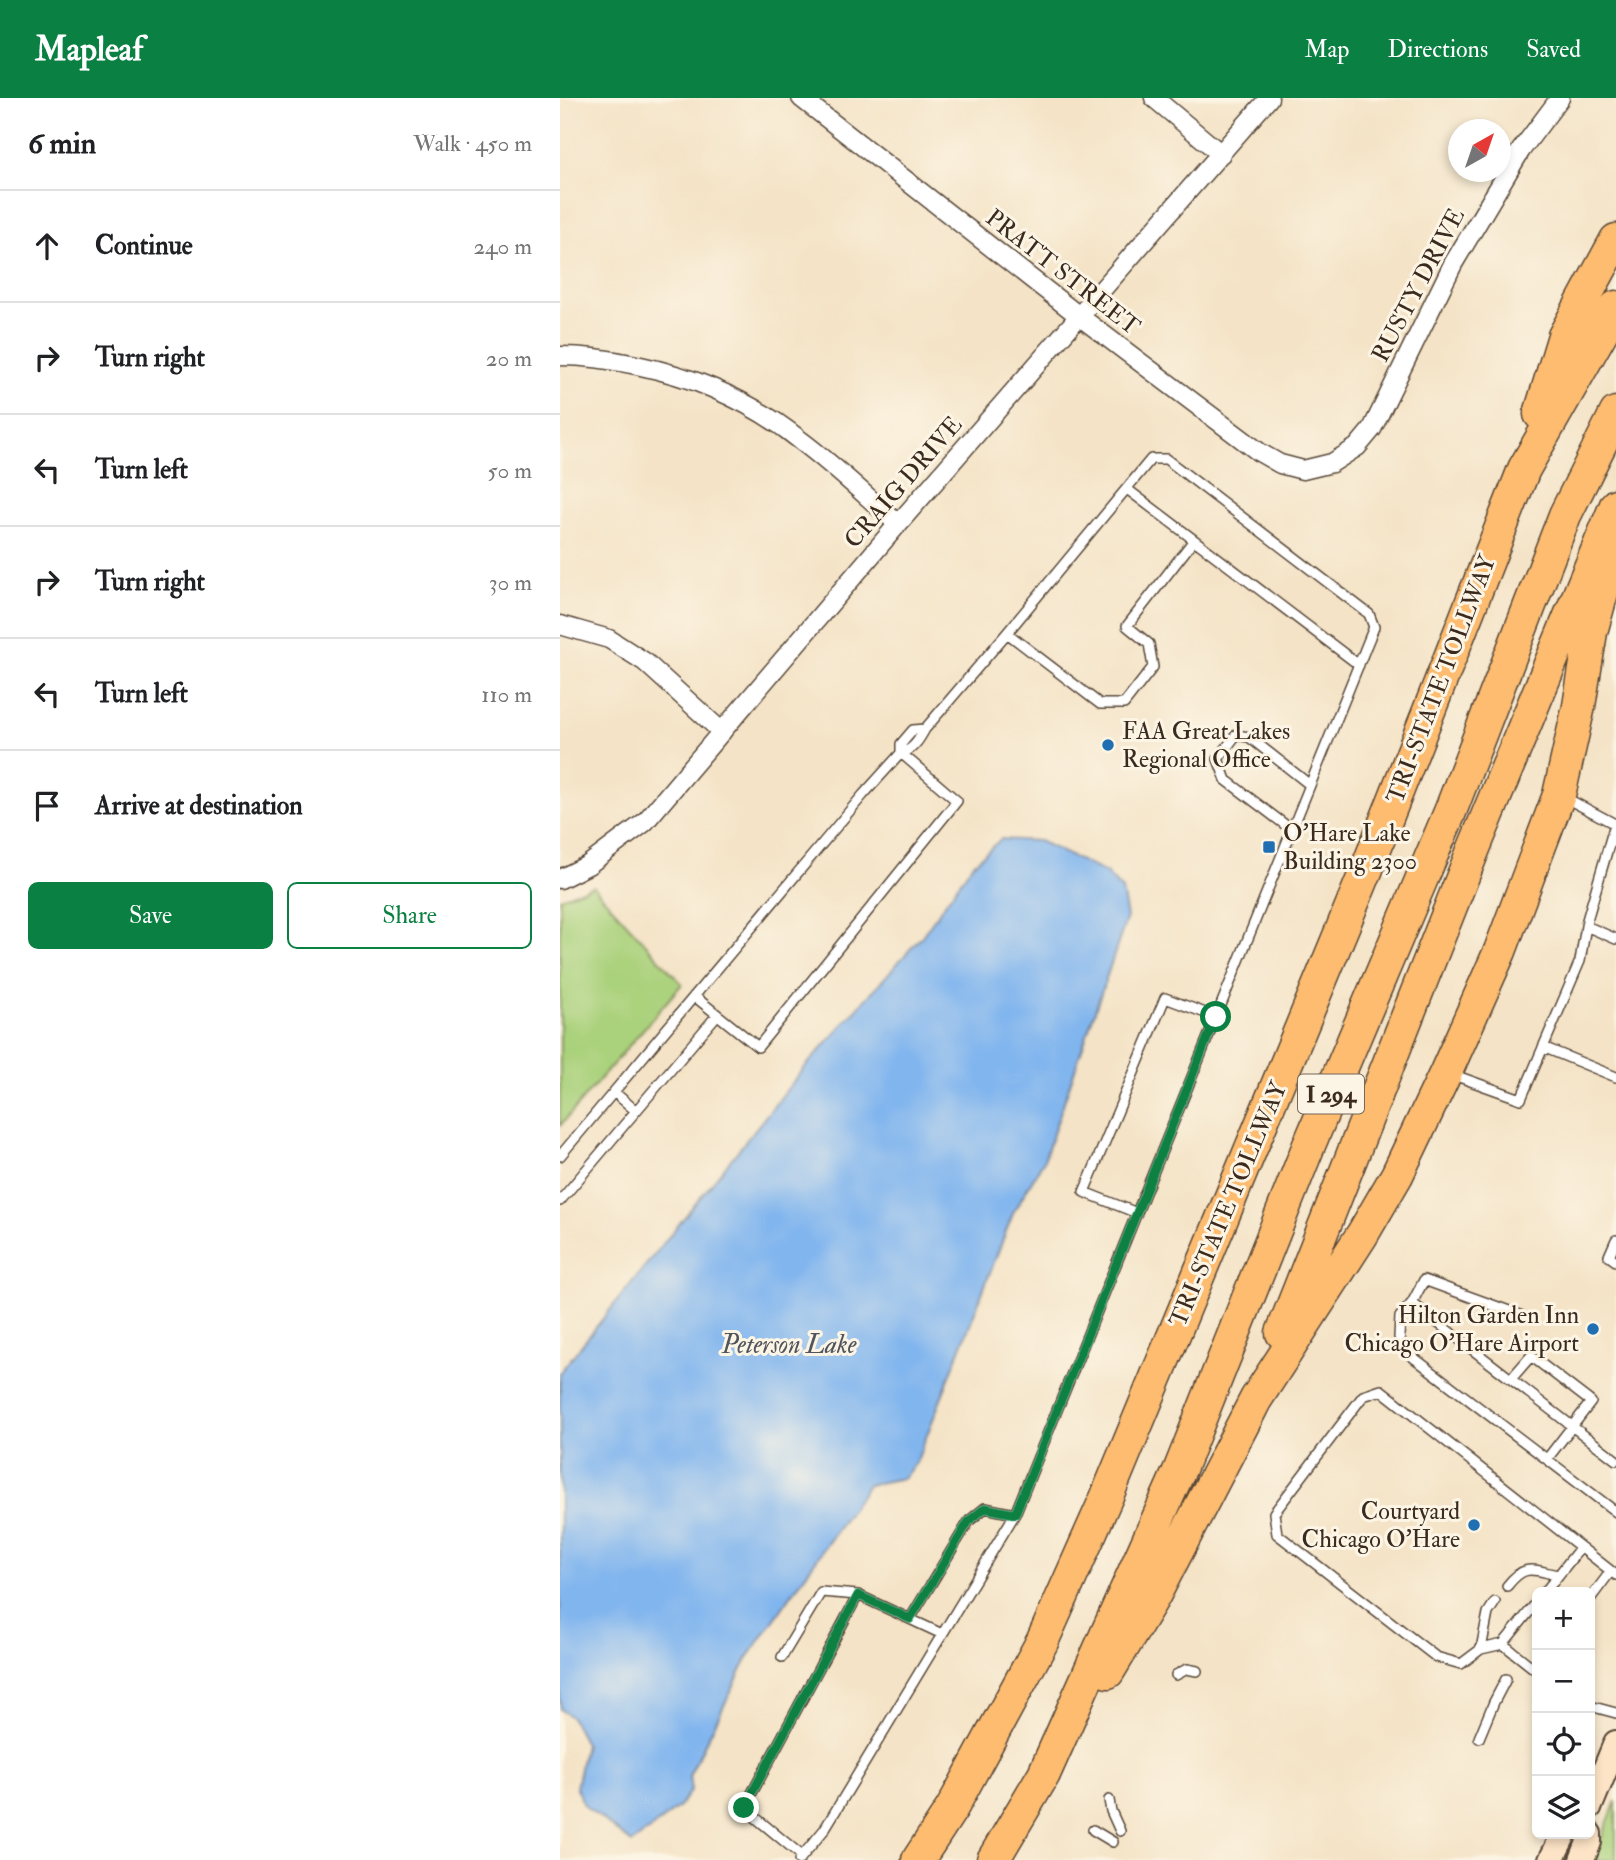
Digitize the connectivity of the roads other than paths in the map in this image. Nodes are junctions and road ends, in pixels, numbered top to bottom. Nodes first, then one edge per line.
1 (801, 98) edge
2 (1154, 98) edge
3 (1269, 98) edge
4 (1560, 98) edge
5 (1221, 154) junction
6 (1616, 240) edge
7 (1616, 307) edge
8 (1079, 316) junction
9 (560, 356) edge
10 (1616, 413) edge
11 (1524, 469) junction
12 (1303, 470) joint
13 (1127, 489) junction
14 (1616, 505) edge
15 (898, 524) junction
16 (1194, 540) junction
17 (1616, 542) edge
18 (560, 625) edge
19 (1007, 633) junction
20 (1359, 665) junction
21 (722, 732) junction
22 (901, 753) junction
23 (1310, 785) junction
24 (1559, 795) junction
25 (1292, 830) junction
26 (1613, 839) edge
27 (560, 879) edge
28 (1586, 926) junction
29 (1616, 939) edge
30 (694, 996) junction
31 (717, 1014) junction
32 (1216, 1017) junction
33 (1544, 1047) junction
34 (1446, 1072) junction
35 (1616, 1077) edge
36 (614, 1092) junction
37 (636, 1111) junction
38 (560, 1156) edge
39 (560, 1201) edge
40 (1137, 1213) junction
41 (1616, 1240) edge
42 (1616, 1261) edge
43 (1412, 1303) junction
44 (1520, 1315) dead end
45 (1511, 1379) junction
46 (1256, 1399) junction
47 (1572, 1426) junction
48 (1547, 1459) junction
49 (1616, 1460) edge
50 (1616, 1512) edge
51 (1015, 1514) junction
52 (1580, 1548) junction
53 (1613, 1573) edge
54 (1558, 1575) junction
55 (1507, 1586) dead end
56 (1549, 1587) edge
57 (1595, 1593) edge
58 (858, 1595) junction
59 (1495, 1602) dead end
60 (1532, 1608) edge
61 (910, 1619) junction
62 (942, 1634) junction
63 (1503, 1644) junction
64 (1481, 1650) junction
65 (782, 1657) dead end
66 (1532, 1667) edge
67 (1197, 1671) dead end
68 (1175, 1675) dead end
69 (1507, 1679) dead end
70 (1595, 1707) edge
71 (1616, 1713) edge
72 (1479, 1738) dead end
73 (1616, 1743) edge
74 (1044, 1774) junction
75 (1595, 1794) edge
76 (1109, 1800) dead end
77 (1093, 1830) dead end
78 (1120, 1831) dead end
79 (1562, 1839) edge
80 (1589, 1839) edge
81 (1113, 1842) dead end
82 (801, 1858) edge
83 (918, 1860) edge
84 (993, 1860) edge
85 (1551, 1860) edge
86 (1582, 1860) edge

1 - 8 street, PRATT STREET
2 - 5 street
3 - 5 street, CRAIG DRIVE
4 - 12 street, RUSTY DRIVE
5 - 8 street, CRAIG DRIVE
6 - 11 highway
7 - 11 highway, TRI-STATE TOLLWAY / I 294
8 - 12 street, PRATT STREET
8 - 15 street, CRAIG DRIVE
9 - 15 street
10 - 74 highway, I 294
11 - 83 highway, TRI-STATE TOLLWAY / I 294
13 - 16 lane
13 - 19 lane
13 - 20 lane
14 - 46 highway
15 - 21 street, CRAIG DRIVE
16 - 19 lane
16 - 20 lane
17 - 24 highway
18 - 21 street
19 - 22 lane
20 - 23 lane
21 - 27 street, CRAIG DRIVE
22 - 30 lane
22 - 31 lane
23 - 25 lane
23 - 25 lane
24 - 26 lane
24 - 34 highway
25 - 32 lane
26 - 28 lane
28 - 29 lane
28 - 33 lane
30 - 31 lane
30 - 36 lane
31 - 37 lane
32 - 40 lane
32 - 40 lane
33 - 34 lane
33 - 35 lane
34 - 46 highway
36 - 37 lane
36 - 38 lane
37 - 39 lane
40 - 51 lane
41 - 42 lane
43 - 44 lane
43 - 45 lane
43 - 48 lane
45 - 47 lane
45 - 47 lane
46 - 74 highway
47 - 48 lane
47 - 49 lane
48 - 50 lane
51 - 61 lane
51 - 62 lane
52 - 53 lane
52 - 54 lane
52 - 64 lane
53 - 57 lane
54 - 55 lane
54 - 56 lane
58 - 61 lane
58 - 65 lane
58 - 82 lane
59 - 64 lane
60 - 63 lane
61 - 62 lane
62 - 82 lane
63 - 64 lane
63 - 66 lane
67 - 68 lane
69 - 72 lane
70 - 71 lane
73 - 75 main road
74 - 84 highway, I 294
76 - 78 lane
77 - 81 lane
79 - 85 main road
80 - 86 main road

